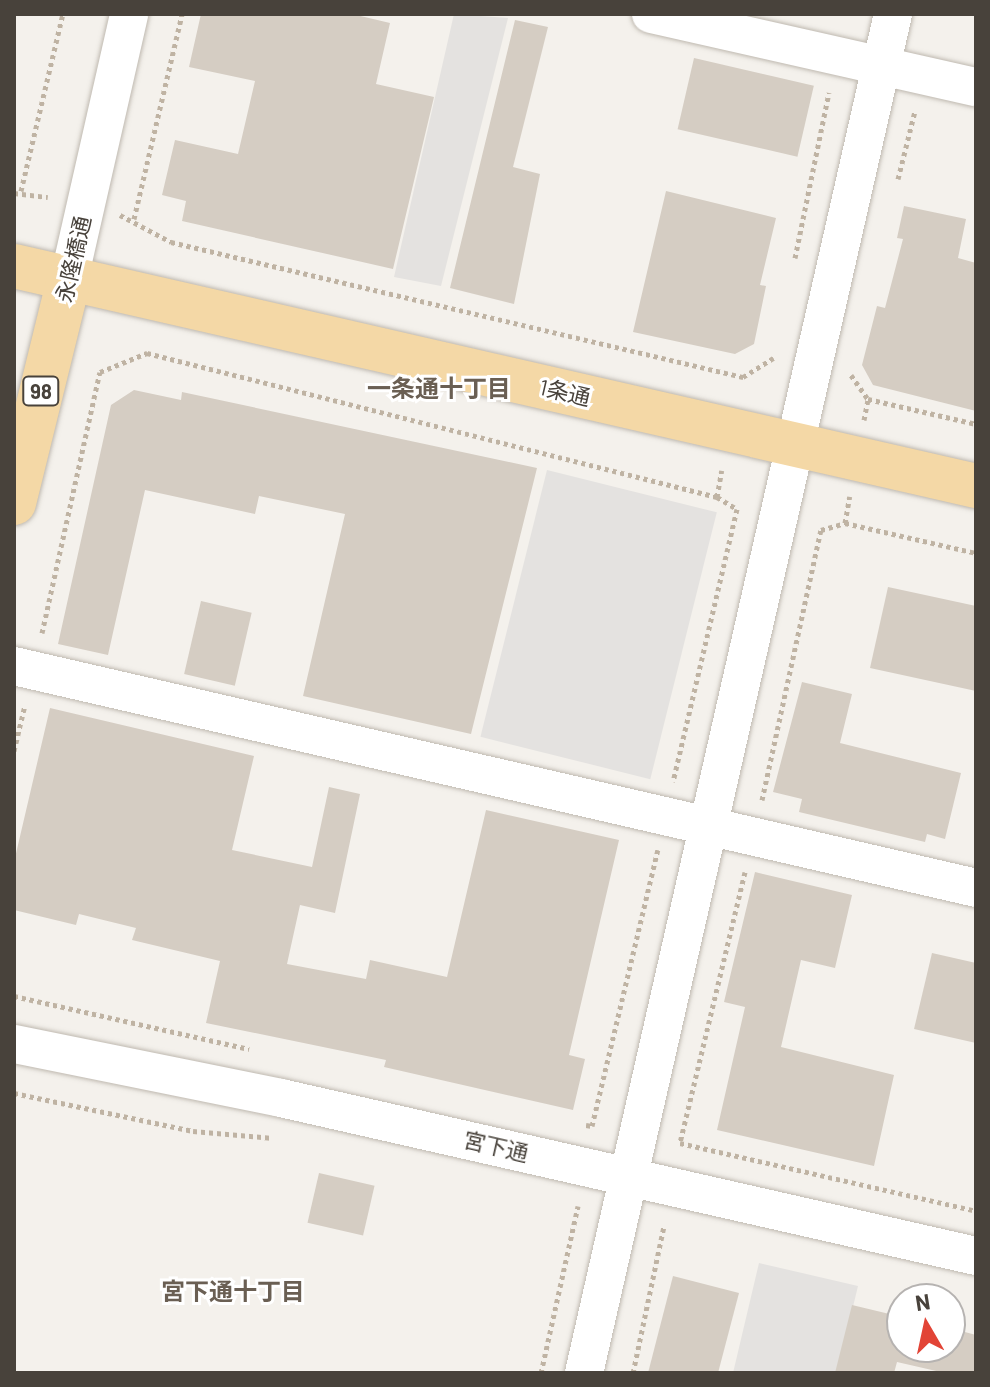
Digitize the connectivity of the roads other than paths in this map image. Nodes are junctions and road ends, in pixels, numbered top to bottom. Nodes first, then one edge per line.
1 (129, 14) edge
2 (651, 14) edge
3 (893, 14) edge
4 (881, 65) junction
5 (976, 87) edge
6 (14, 266) edge
7 (69, 279) junction
8 (796, 445) junction
9 (976, 486) edge
10 (14, 503) edge
11 (24, 668) edge
12 (709, 827) junction
13 (976, 888) edge
14 (14, 1044) edge
15 (630, 1177) junction
16 (976, 1256) edge
17 (584, 1373) edge

1 - 7 street, 永隆橋通
2 - 4 street
3 - 4 street
4 - 5 street
4 - 8 street
6 - 7 main road, 1条通
7 - 8 main road, 1条通
7 - 10 main road, 永隆橋通 / 98
8 - 9 main road, 1条通
8 - 12 street
11 - 12 street
12 - 13 street
12 - 15 street
14 - 15 street, 宮下通
15 - 16 street, 宮下通
15 - 17 street

